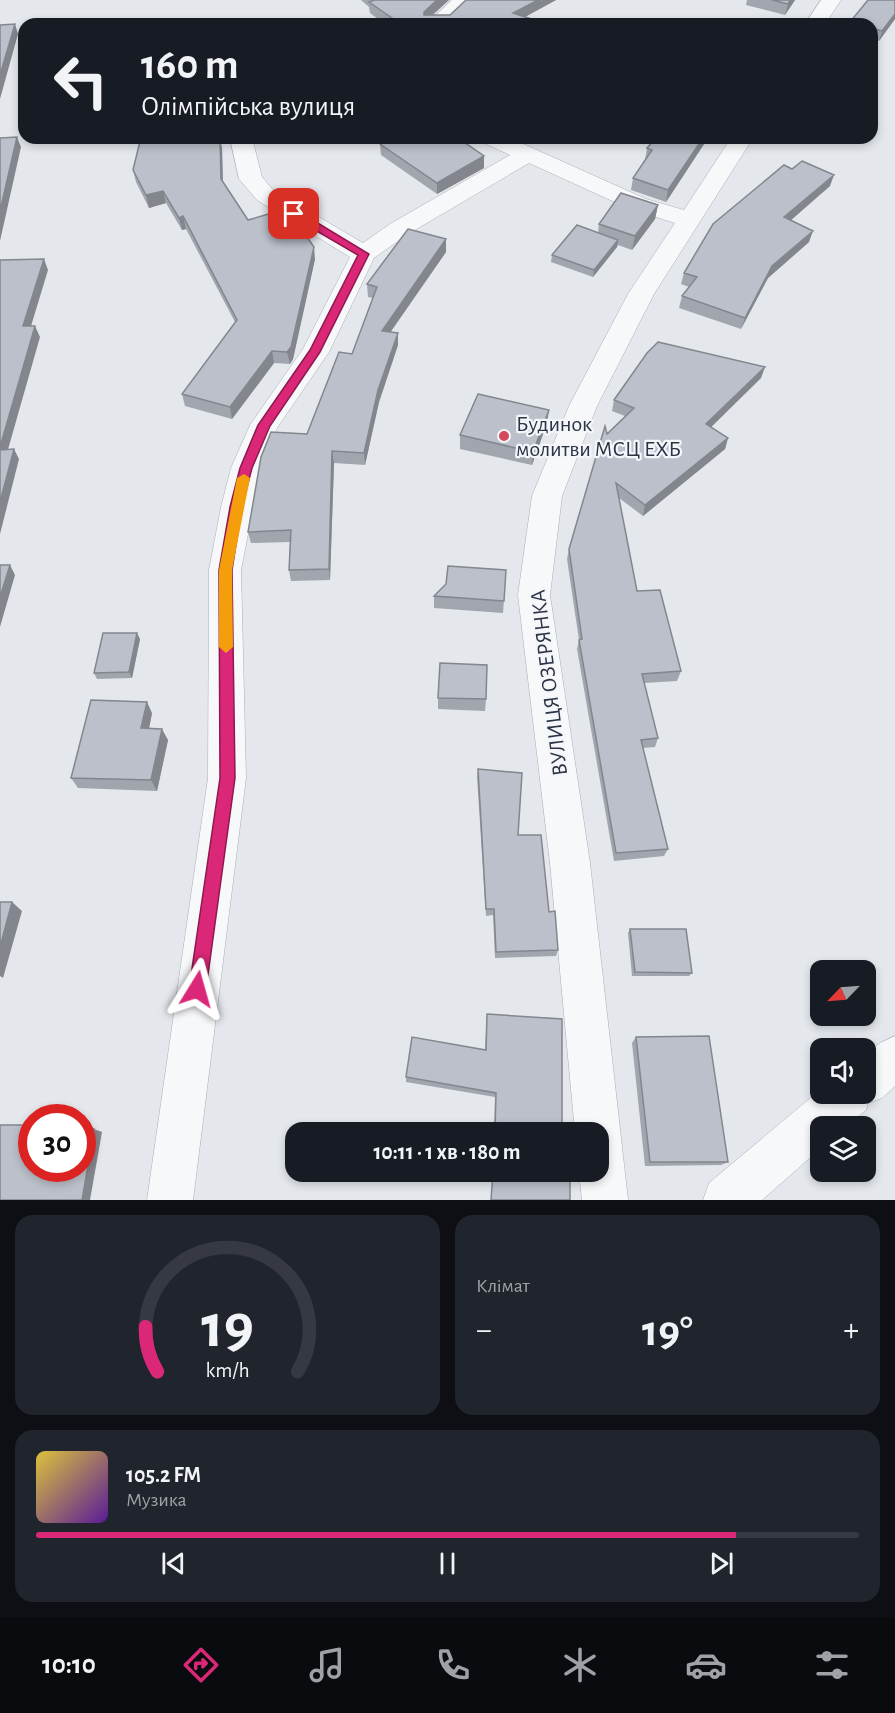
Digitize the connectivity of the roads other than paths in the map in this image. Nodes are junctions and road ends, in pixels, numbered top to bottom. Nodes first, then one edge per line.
1 (464, 0) edge
2 (831, 0) edge
3 (443, 18) edge
4 (819, 18) edge
5 (242, 144) edge
6 (506, 144) edge
7 (738, 144) edge
8 (528, 154) junction
9 (690, 219) junction
10 (364, 254) junction
11 (895, 1058) edge
12 (876, 1074) edge
13 (838, 1104) edge
14 (597, 1122) edge
15 (603, 1182) edge
16 (170, 1200) edge
17 (605, 1200) edge
18 (726, 1200) edge

1 - 3 street
2 - 4 street
5 - 10 street
6 - 8 street
7 - 9 street, ВУЛИЦЯ ОЗЕРЯНКА
8 - 9 street
8 - 10 street
9 - 14 street, ВУЛИЦЯ ОЗЕРЯНКА
10 - 16 street
11 - 12 street
13 - 18 street
15 - 17 street, ВУЛИЦЯ ОЗЕРЯНКА

